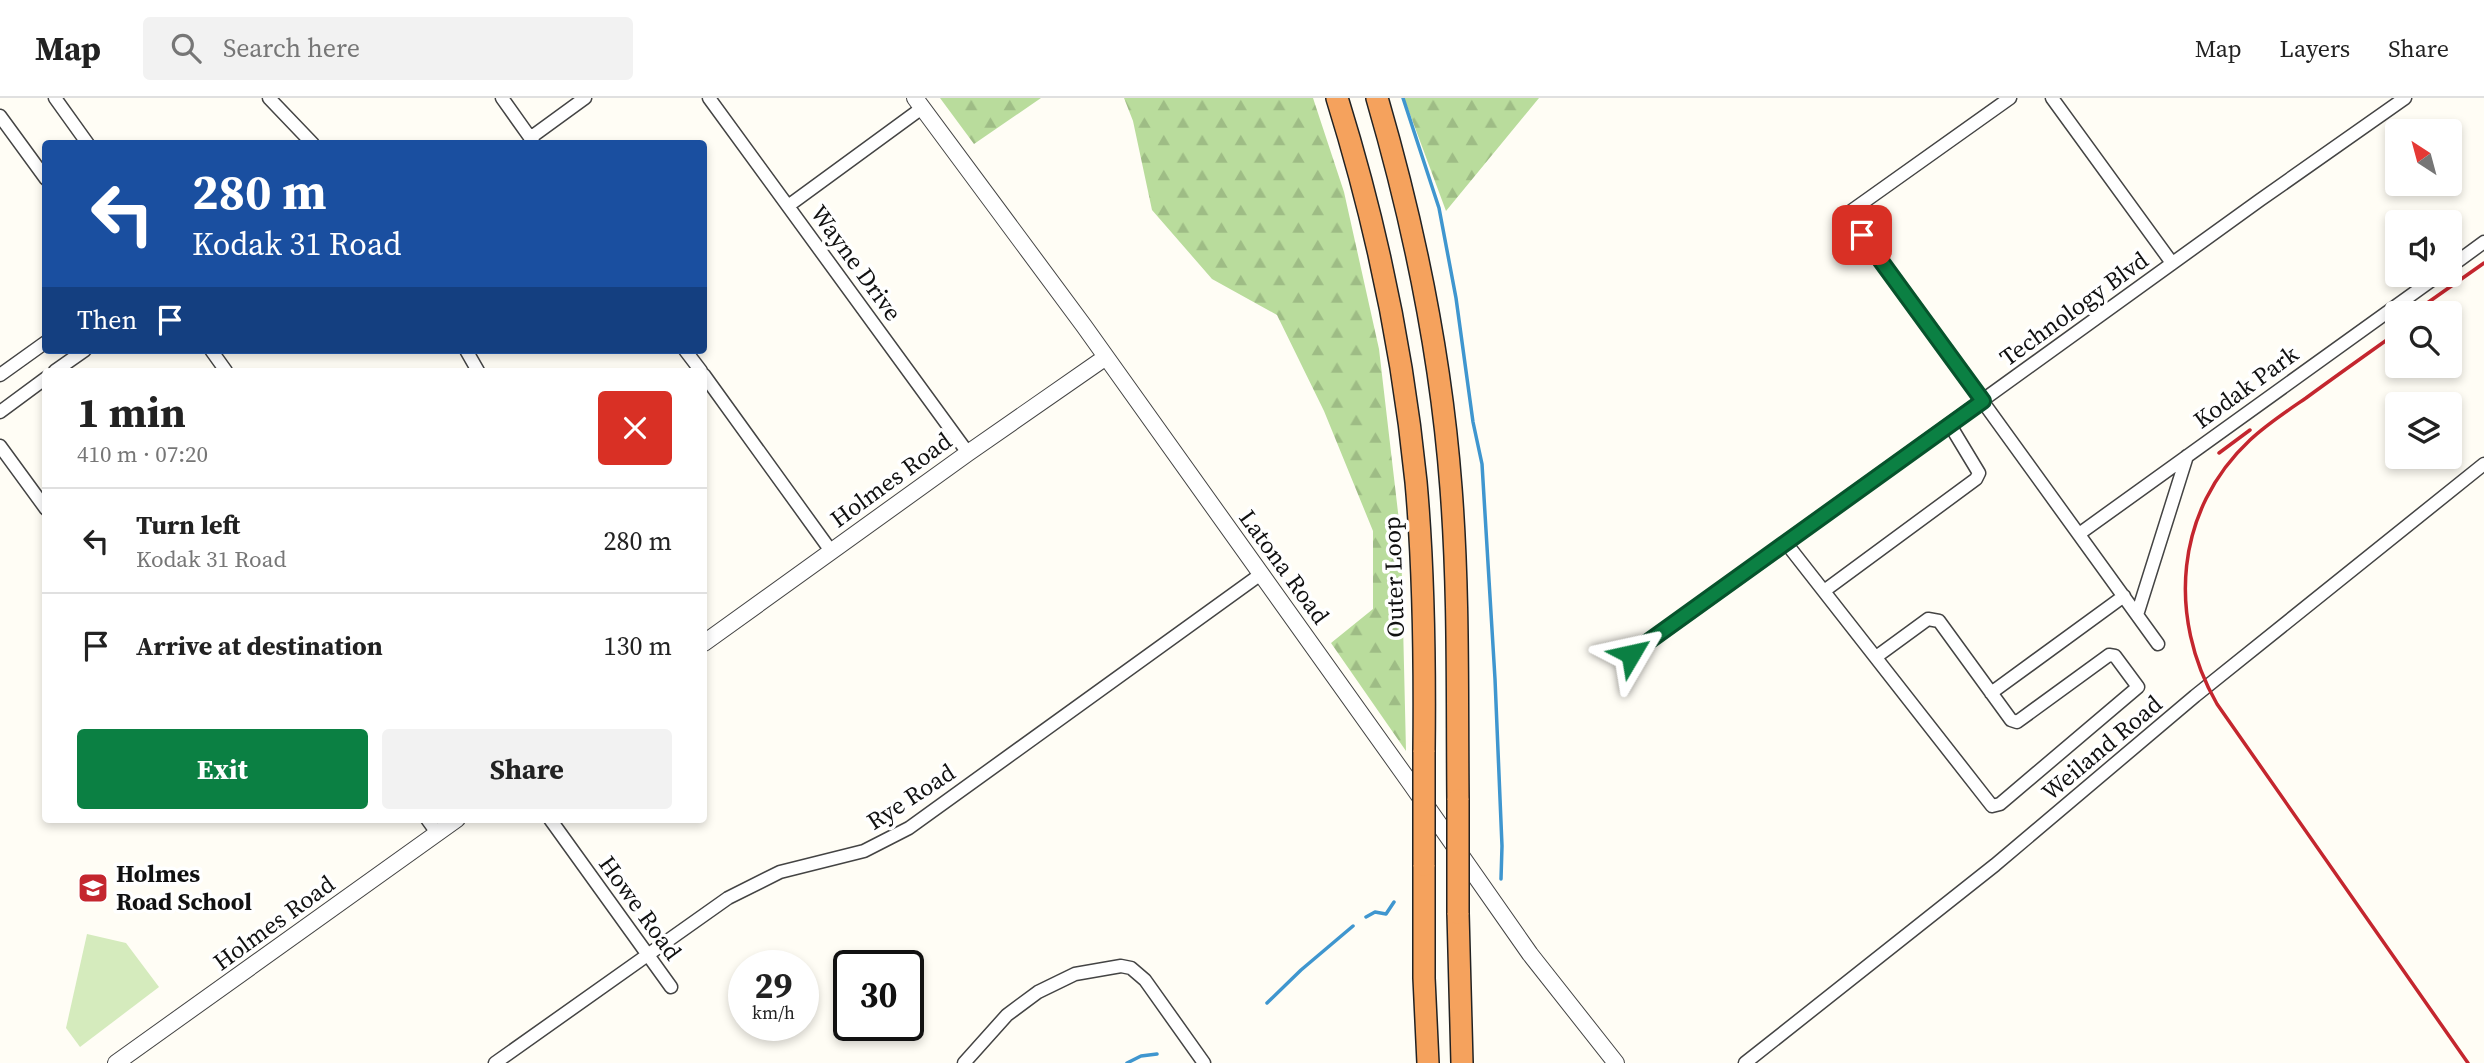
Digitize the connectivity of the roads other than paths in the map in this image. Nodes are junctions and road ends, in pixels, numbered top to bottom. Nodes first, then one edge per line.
1 (55, 98) edge
2 (270, 98) edge
3 (502, 98) edge
4 (585, 98) edge
5 (709, 98) edge
6 (1337, 98) edge
7 (1377, 98) edge
8 (2010, 98) edge
9 (2052, 98) edge
10 (2405, 98) edge
11 (918, 103) edge
12 (0, 116) edge
13 (85, 140) edge
14 (309, 140) edge
15 (532, 140) edge
16 (534, 140) edge
17 (42, 173) edge
18 (788, 206) junction
19 (2484, 242) edge
20 (2462, 258) edge
21 (2172, 263) junction
22 (2422, 287) edge
23 (42, 345) edge
24 (79, 354) edge
25 (1107, 357) junction
26 (59, 368) edge
27 (0, 375) edge
28 (707, 380) edge
29 (42, 381) edge
30 (1983, 401) junction
31 (0, 412) edge
32 (1950, 425) junction
33 (0, 446) edge
34 (968, 453) junction
35 (2187, 456) junction
36 (2484, 464) edge
37 (42, 504) edge
38 (2079, 534) junction
39 (1786, 543) junction
40 (831, 551) junction
41 (1261, 574) junction
42 (1824, 591) junction
43 (2123, 596) junction
44 (2137, 615) junction
45 (707, 641) edge
46 (2158, 645) dead end
47 (1631, 654) dead end
48 (1876, 657) junction
49 (1991, 693) junction
50 (430, 823) edge
51 (451, 823) edge
52 (553, 823) edge
53 (437, 833) junction
54 (647, 955) junction
55 (671, 987) dead end
56 (116, 1063) edge
57 (495, 1063) edge
58 (964, 1063) edge
59 (1204, 1063) edge
60 (1429, 1063) edge
61 (1462, 1063) edge
62 (1616, 1063) edge
63 (1745, 1063) edge

1 - 13 street
2 - 14 street
3 - 15 street
4 - 16 street
5 - 18 street, Wayne Drive
6 - 60 highway, Outer Loop, bridge
7 - 61 highway, bridge
8 - 30 street
9 - 21 street
10 - 21 street, Technology Blvd
11 - 18 street
11 - 25 street, Latona Road
12 - 17 street
18 - 34 street, Wayne Drive
19 - 20 street
21 - 30 street, Technology Blvd
22 - 35 street, Kodak Park
23 - 27 street
24 - 26 street
25 - 34 street, Holmes Road
25 - 41 street, Latona Road
28 - 40 street
29 - 31 street
30 - 32 street, Technology Blvd
30 - 38 street
32 - 39 street, Technology Blvd
32 - 42 street
33 - 37 street
34 - 40 street, Holmes Road
35 - 38 street, Kodak Park
35 - 44 street
36 - 63 street, Weiland Road
38 - 43 street
39 - 42 street
39 - 47 street, Technology Blvd
40 - 45 street, Holmes Road
41 - 54 street, Rye Road
41 - 62 street, Latona Road
42 - 48 street
43 - 44 street
43 - 49 street
44 - 46 street
48 - 49 street
48 - 49 street
50 - 53 street
51 - 53 street, Holmes Road
52 - 54 street, Howe Road
53 - 56 street, Holmes Road
54 - 55 street, Howe Road
54 - 57 street, Rye Road
58 - 59 street

